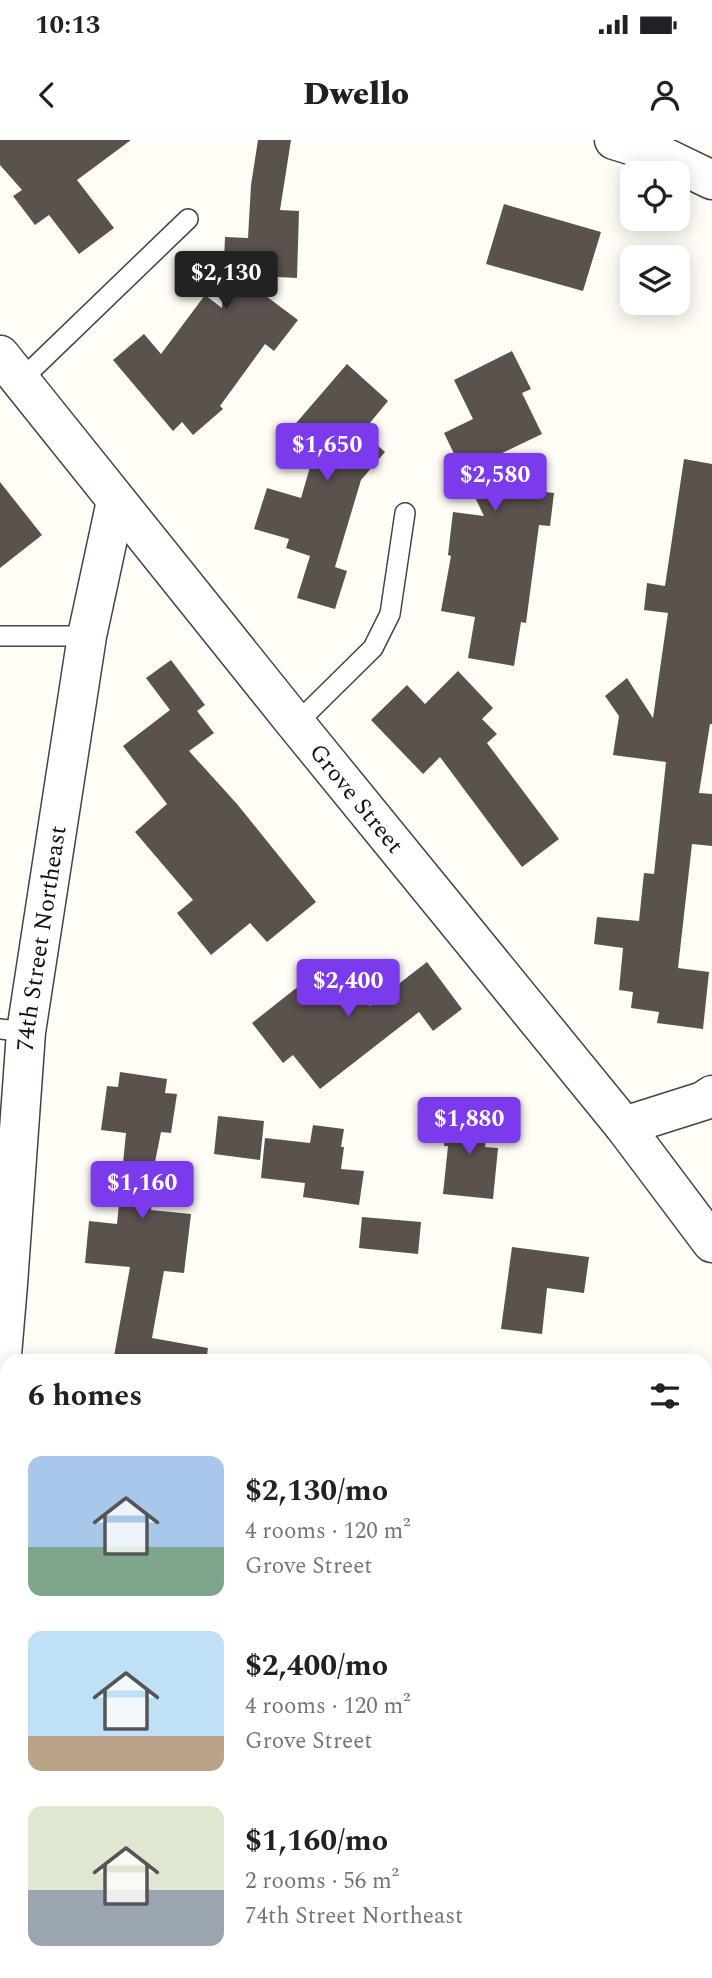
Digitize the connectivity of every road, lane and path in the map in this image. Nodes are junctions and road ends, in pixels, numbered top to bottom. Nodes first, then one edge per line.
1 (614, 140) edge
2 (712, 180) edge
3 (188, 219) dead end
4 (10, 368) edge
5 (116, 501) junction
6 (405, 513) dead end
7 (0, 636) edge
8 (87, 636) junction
9 (296, 724) junction
10 (13, 1031) edge
11 (712, 1095) edge
12 (624, 1126) junction
13 (712, 1243) edge
14 (3, 1354) edge

1 - 2 street
3 - 4 lane
4 - 5 street, Grove Street
5 - 8 street, 74th Street Northeast
5 - 9 street, Grove Street
6 - 9 lane
7 - 8 lane
8 - 10 street, 74th Street Northeast
9 - 12 street, Grove Street
10 - 14 street, 74th Street Northeast
11 - 12 street
12 - 13 street, Grove Street

